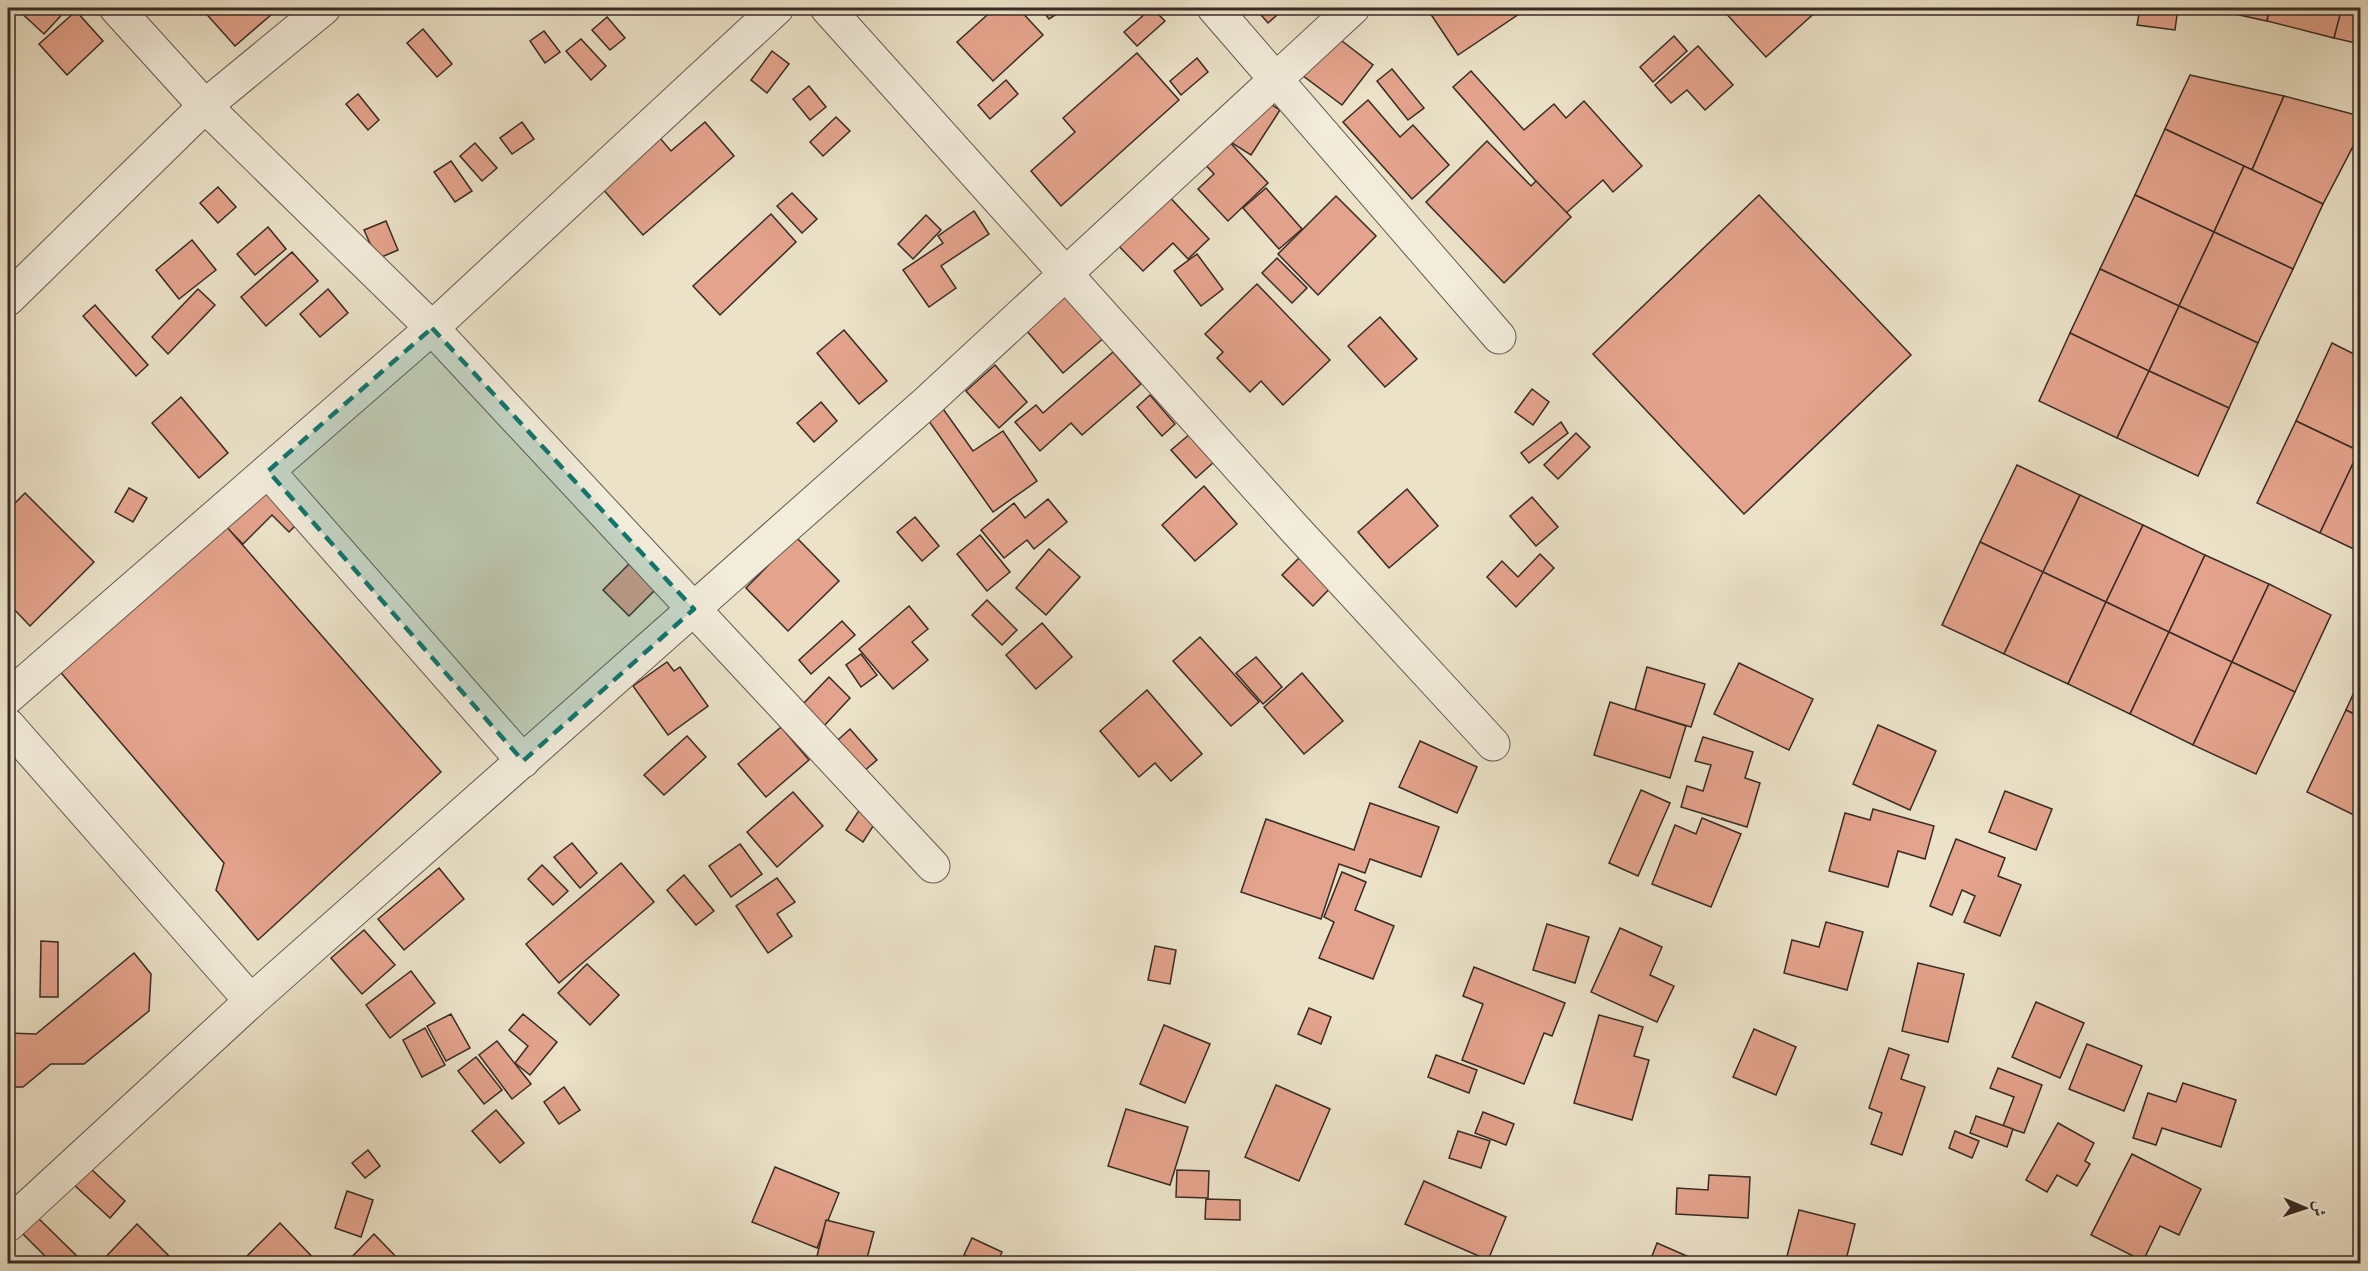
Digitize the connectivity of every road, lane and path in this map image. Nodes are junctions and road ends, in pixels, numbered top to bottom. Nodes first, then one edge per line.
1 (116, 8) edge
2 (324, 8) edge
3 (777, 8) edge
4 (827, 8) edge
5 (1214, 8) edge
6 (1353, 8) edge
7 (1276, 78) junction
8 (205, 106) junction
9 (1066, 272) junction
10 (8, 299) edge
11 (432, 328) junction
12 (1499, 337) dead end
13 (268, 471) junction
14 (694, 609) junction
15 (8, 697) edge
16 (8, 725) edge
17 (1492, 744) dead end
18 (523, 761) junction
19 (933, 866) dead end
20 (251, 1000) junction
21 (8, 1225) edge

1 - 8 street
2 - 8 street
3 - 11 street
4 - 9 street
5 - 7 street
6 - 7 street
7 - 9 street
7 - 12 street
8 - 10 street
8 - 11 street
9 - 14 street
9 - 17 street
11 - 13 street
11 - 14 street
13 - 15 street
13 - 18 street
14 - 18 street
14 - 19 street
16 - 20 street
18 - 20 street
20 - 21 street

